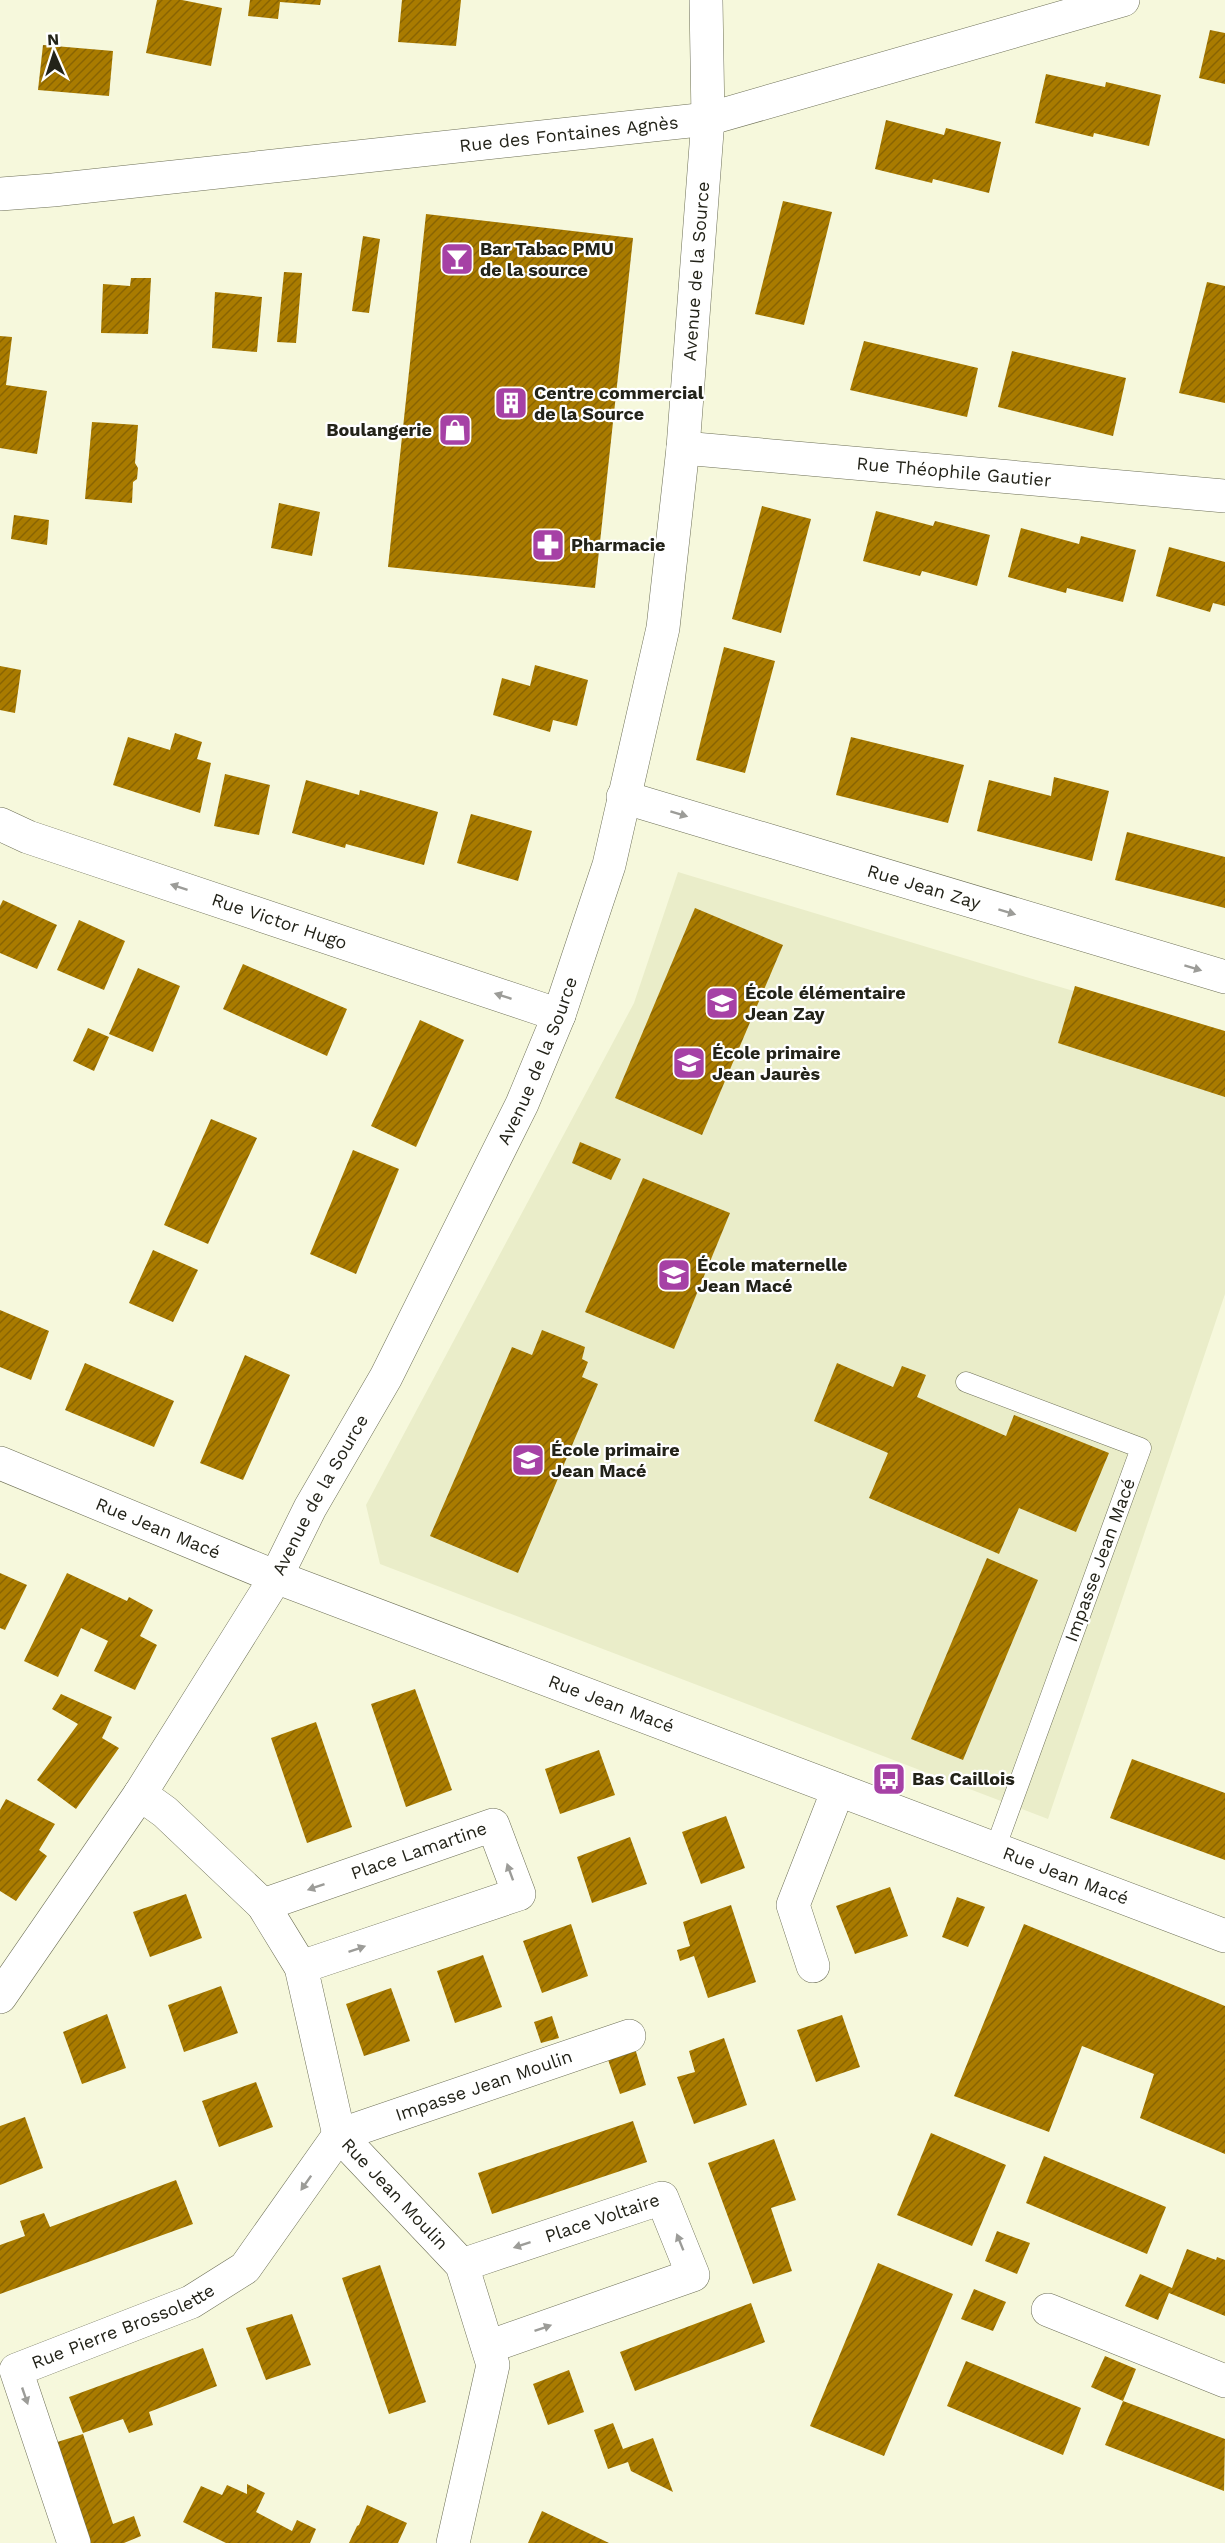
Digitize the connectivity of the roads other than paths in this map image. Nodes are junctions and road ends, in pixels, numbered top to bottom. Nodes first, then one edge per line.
1 (706, 0) edge
2 (1123, 0) edge
3 (708, 119) junction
4 (0, 194) edge
5 (683, 448) junction
6 (1225, 496) edge
7 (623, 797) junction
8 (0, 824) edge
9 (1225, 977) edge
10 (559, 1014) junction
11 (966, 1382) dead end
12 (0, 1463) edge
13 (276, 1577) junction
14 (838, 1790) junction
15 (140, 1794) junction
16 (995, 1849) junction
17 (263, 1905) junction
18 (1225, 1936) edge
19 (813, 1966) dead end
20 (301, 1967) junction
21 (0, 1997) edge
22 (629, 2036) dead end
23 (339, 2135) junction
24 (462, 2265) junction
25 (1048, 2310) dead end
26 (488, 2348) junction
27 (1225, 2381) edge
28 (74, 2543) edge
29 (453, 2543) edge

1 - 3 street, Avenue de la Source
2 - 3 street, Rue des Fontaines Agnès
3 - 4 street, Rue des Fontaines Agnès
3 - 5 street, Avenue de la Source
5 - 6 street, Rue Théophile Gautier
5 - 7 street, Avenue de la Source
7 -> 9 street, Rue Jean Zay
7 - 10 street, Avenue de la Source
10 -> 8 street, Rue Victor Hugo
10 - 13 street, Avenue de la Source
11 - 16 lane, Impasse Jean Macé
12 - 13 street, Rue Jean Macé
13 - 14 street, Rue Jean Macé
13 - 15 street, Avenue de la Source
14 - 16 street, Rue Jean Macé
14 - 19 street
15 - 17 street, Rue Jean Moulin
15 - 21 street, Avenue de la Source
16 - 18 street, Rue Jean Macé
17 - 20 street, Rue Jean Moulin
20 -> 17 street, Place Lamartine
20 - 23 street, Rue Jean Moulin
22 - 23 street, Impasse Jean Moulin
23 - 24 street, Rue Jean Moulin
23 -> 28 street, Rue Pierre Brossolette
24 - 26 street, Rue Jean Moulin
26 -> 24 street, Place Voltaire
25 - 27 street
26 - 29 street, Rue Jean Moulin

